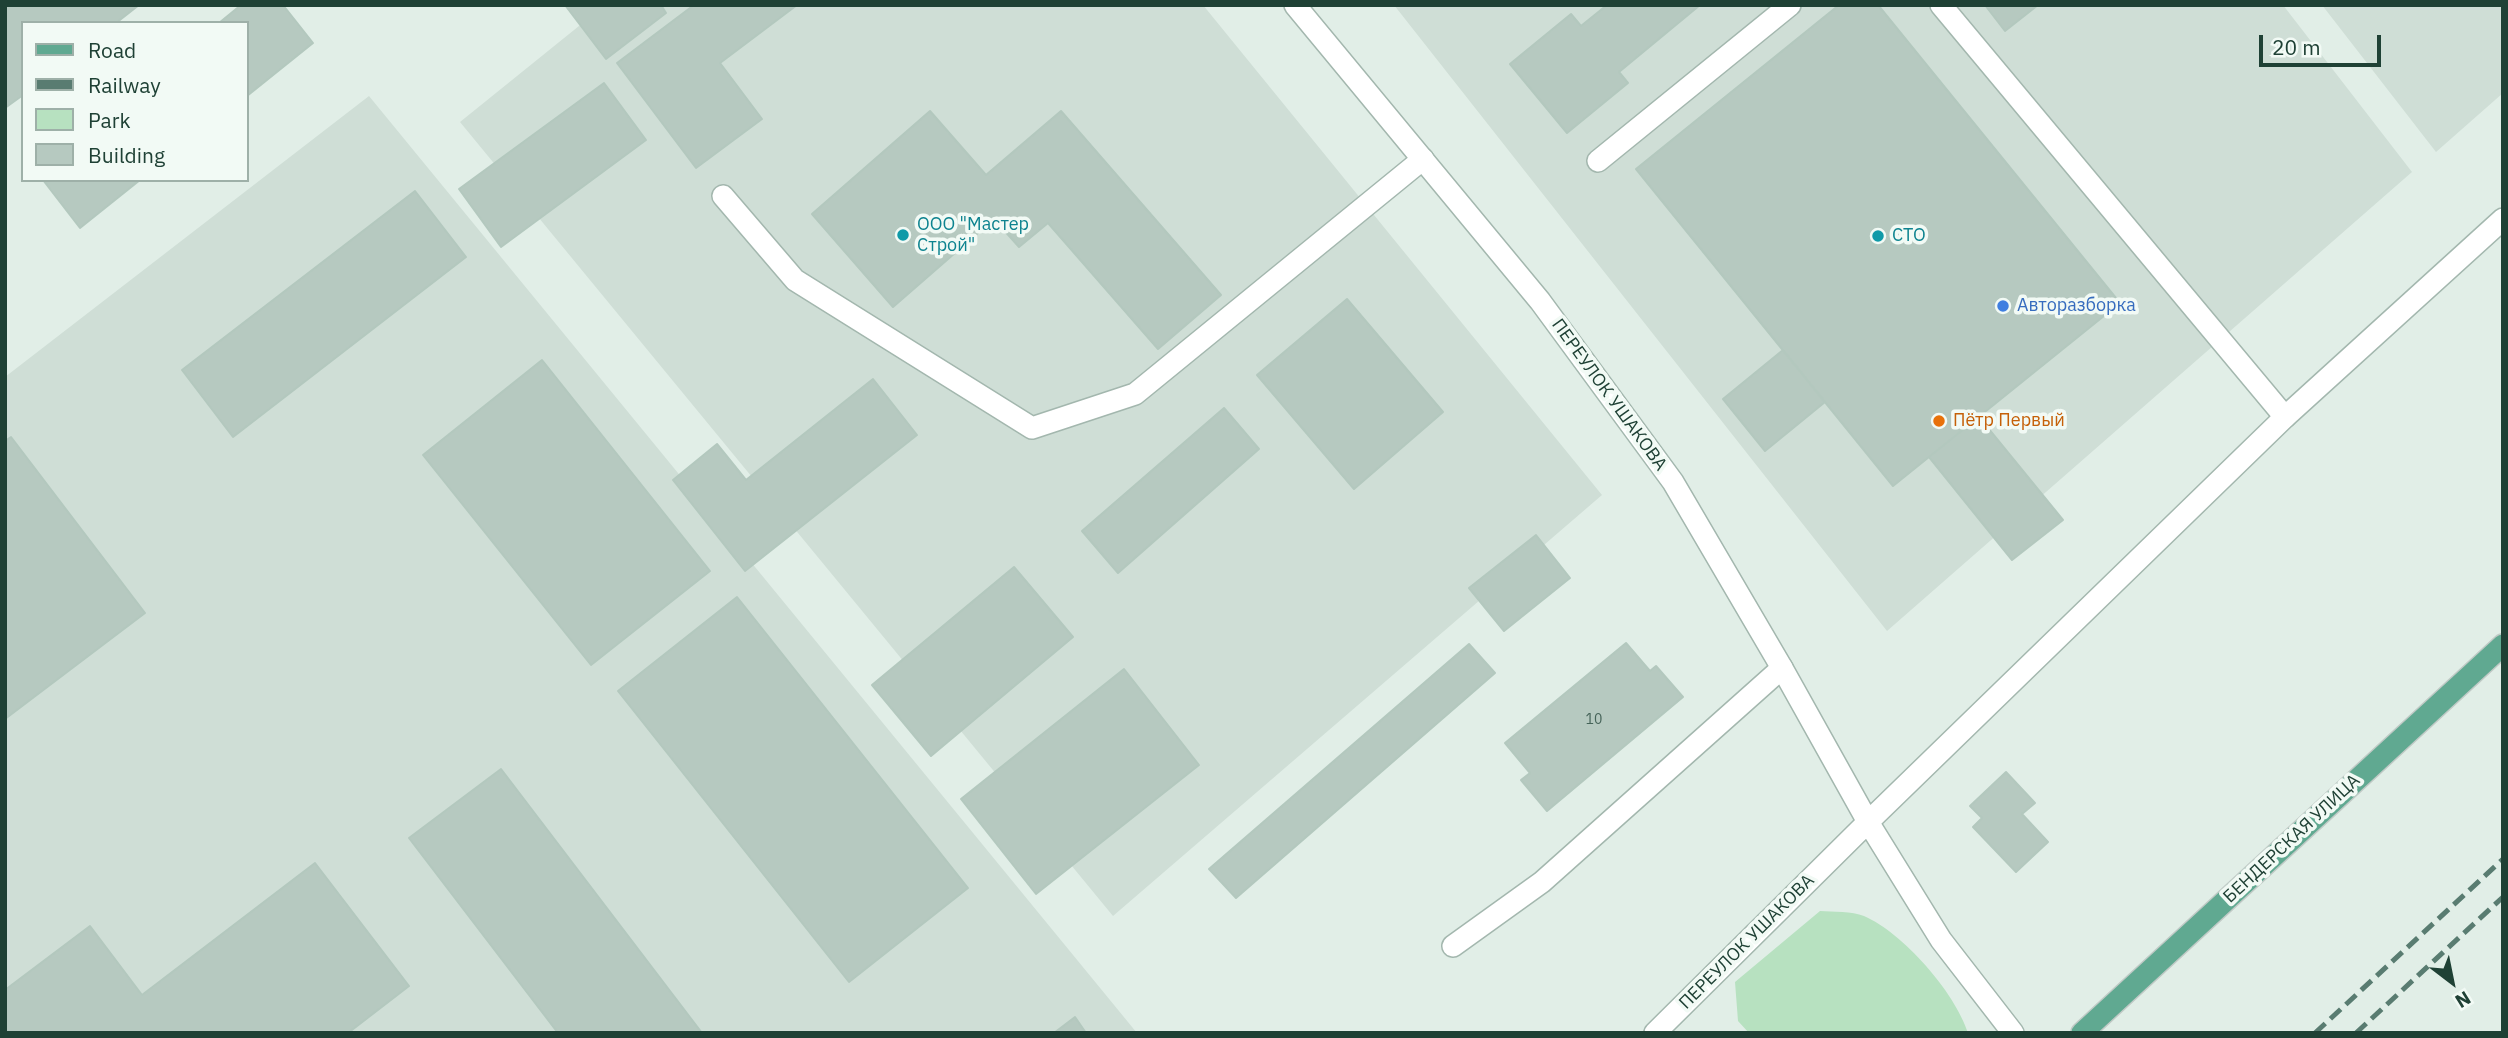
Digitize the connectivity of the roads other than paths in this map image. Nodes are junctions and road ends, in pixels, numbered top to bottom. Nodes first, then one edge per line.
1 (1295, 5) edge
2 (1790, 5) edge
3 (1941, 5) edge
4 (1423, 159) junction
5 (1598, 161) dead end
6 (723, 196) dead end
7 (2503, 219) edge
8 (2286, 417) junction
9 (2503, 645) edge
10 (1782, 668) junction
11 (1868, 822) junction
12 (1453, 946) dead end
13 (1656, 1033) edge
14 (2013, 1033) edge
15 (2082, 1033) edge

1 - 4 street, ПЕРЕУЛОК УШАКОВА
2 - 5 street
3 - 8 street
4 - 6 street
4 - 10 street, ПЕРЕУЛОК УШАКОВА
7 - 8 street
8 - 11 street
9 - 15 main road, БЕНДЕРСКАЯ УЛИЦА
10 - 11 street, ПЕРЕУЛОК УШАКОВА
10 - 12 street
11 - 13 street, ПЕРЕУЛОК УШАКОВА
11 - 14 street, ПЕРЕУЛОК УШАКОВА

